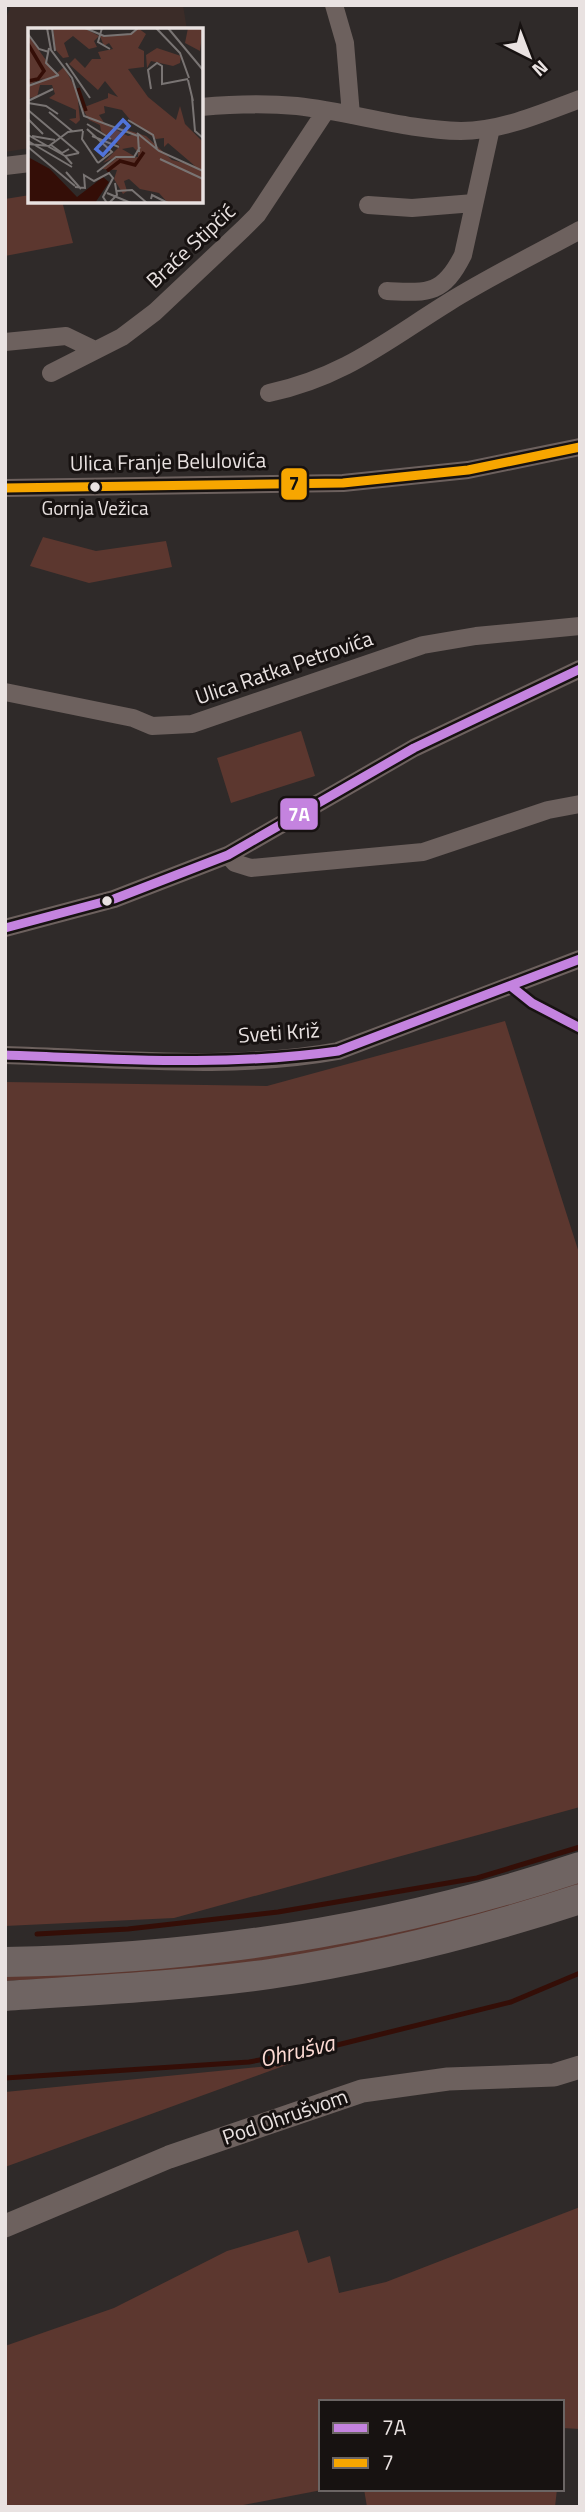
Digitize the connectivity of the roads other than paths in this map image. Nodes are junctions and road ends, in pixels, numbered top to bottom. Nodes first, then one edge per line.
1 (334, 5) edge
2 (580, 99) edge
3 (203, 107) edge
4 (325, 112) junction
5 (351, 115) junction
6 (491, 128) junction
7 (28, 163) edge
8 (5, 166) edge
9 (474, 203) junction
10 (368, 205) dead end
11 (580, 230) edge
12 (387, 291) dead end
13 (5, 342) edge
14 (95, 350) junction
15 (51, 373) dead end
16 (270, 393) dead end
17 (580, 447) edge
18 (5, 488) edge
19 (580, 626) edge
20 (580, 669) edge
21 (5, 692) edge
22 (580, 804) edge
23 (228, 855) junction
24 (5, 928) edge
25 (580, 959) edge
26 (5, 1055) edge
27 (580, 1867) edge
28 (580, 1899) edge
29 (420, 1912) junction
30 (429, 1942) junction
31 (5, 1948) edge
32 (5, 1962) edge
33 (5, 1996) edge
34 (5, 2009) edge
35 (580, 2067) edge
36 (5, 2226) edge

1 - 5 street
2 - 6 street
3 - 4 street
4 - 5 street
4 - 14 street, Braće Stipčić
5 - 6 street
6 - 9 street
7 - 8 street
9 - 10 street
9 - 12 street
11 - 16 street
13 - 14 street
14 - 15 street, Braće Stipčić
17 - 18 street, Ulica Franje Belulovića
19 - 21 street, Ulica Ratka Petrovića
20 - 23 street
22 - 23 street
23 - 24 street
25 - 26 street, Sveti Križ
27 - 29 highway
28 - 30 highway
29 - 31 highway
29 - 32 highway
30 - 33 highway
30 - 34 highway
35 - 36 street, Pod Ohrušvom

